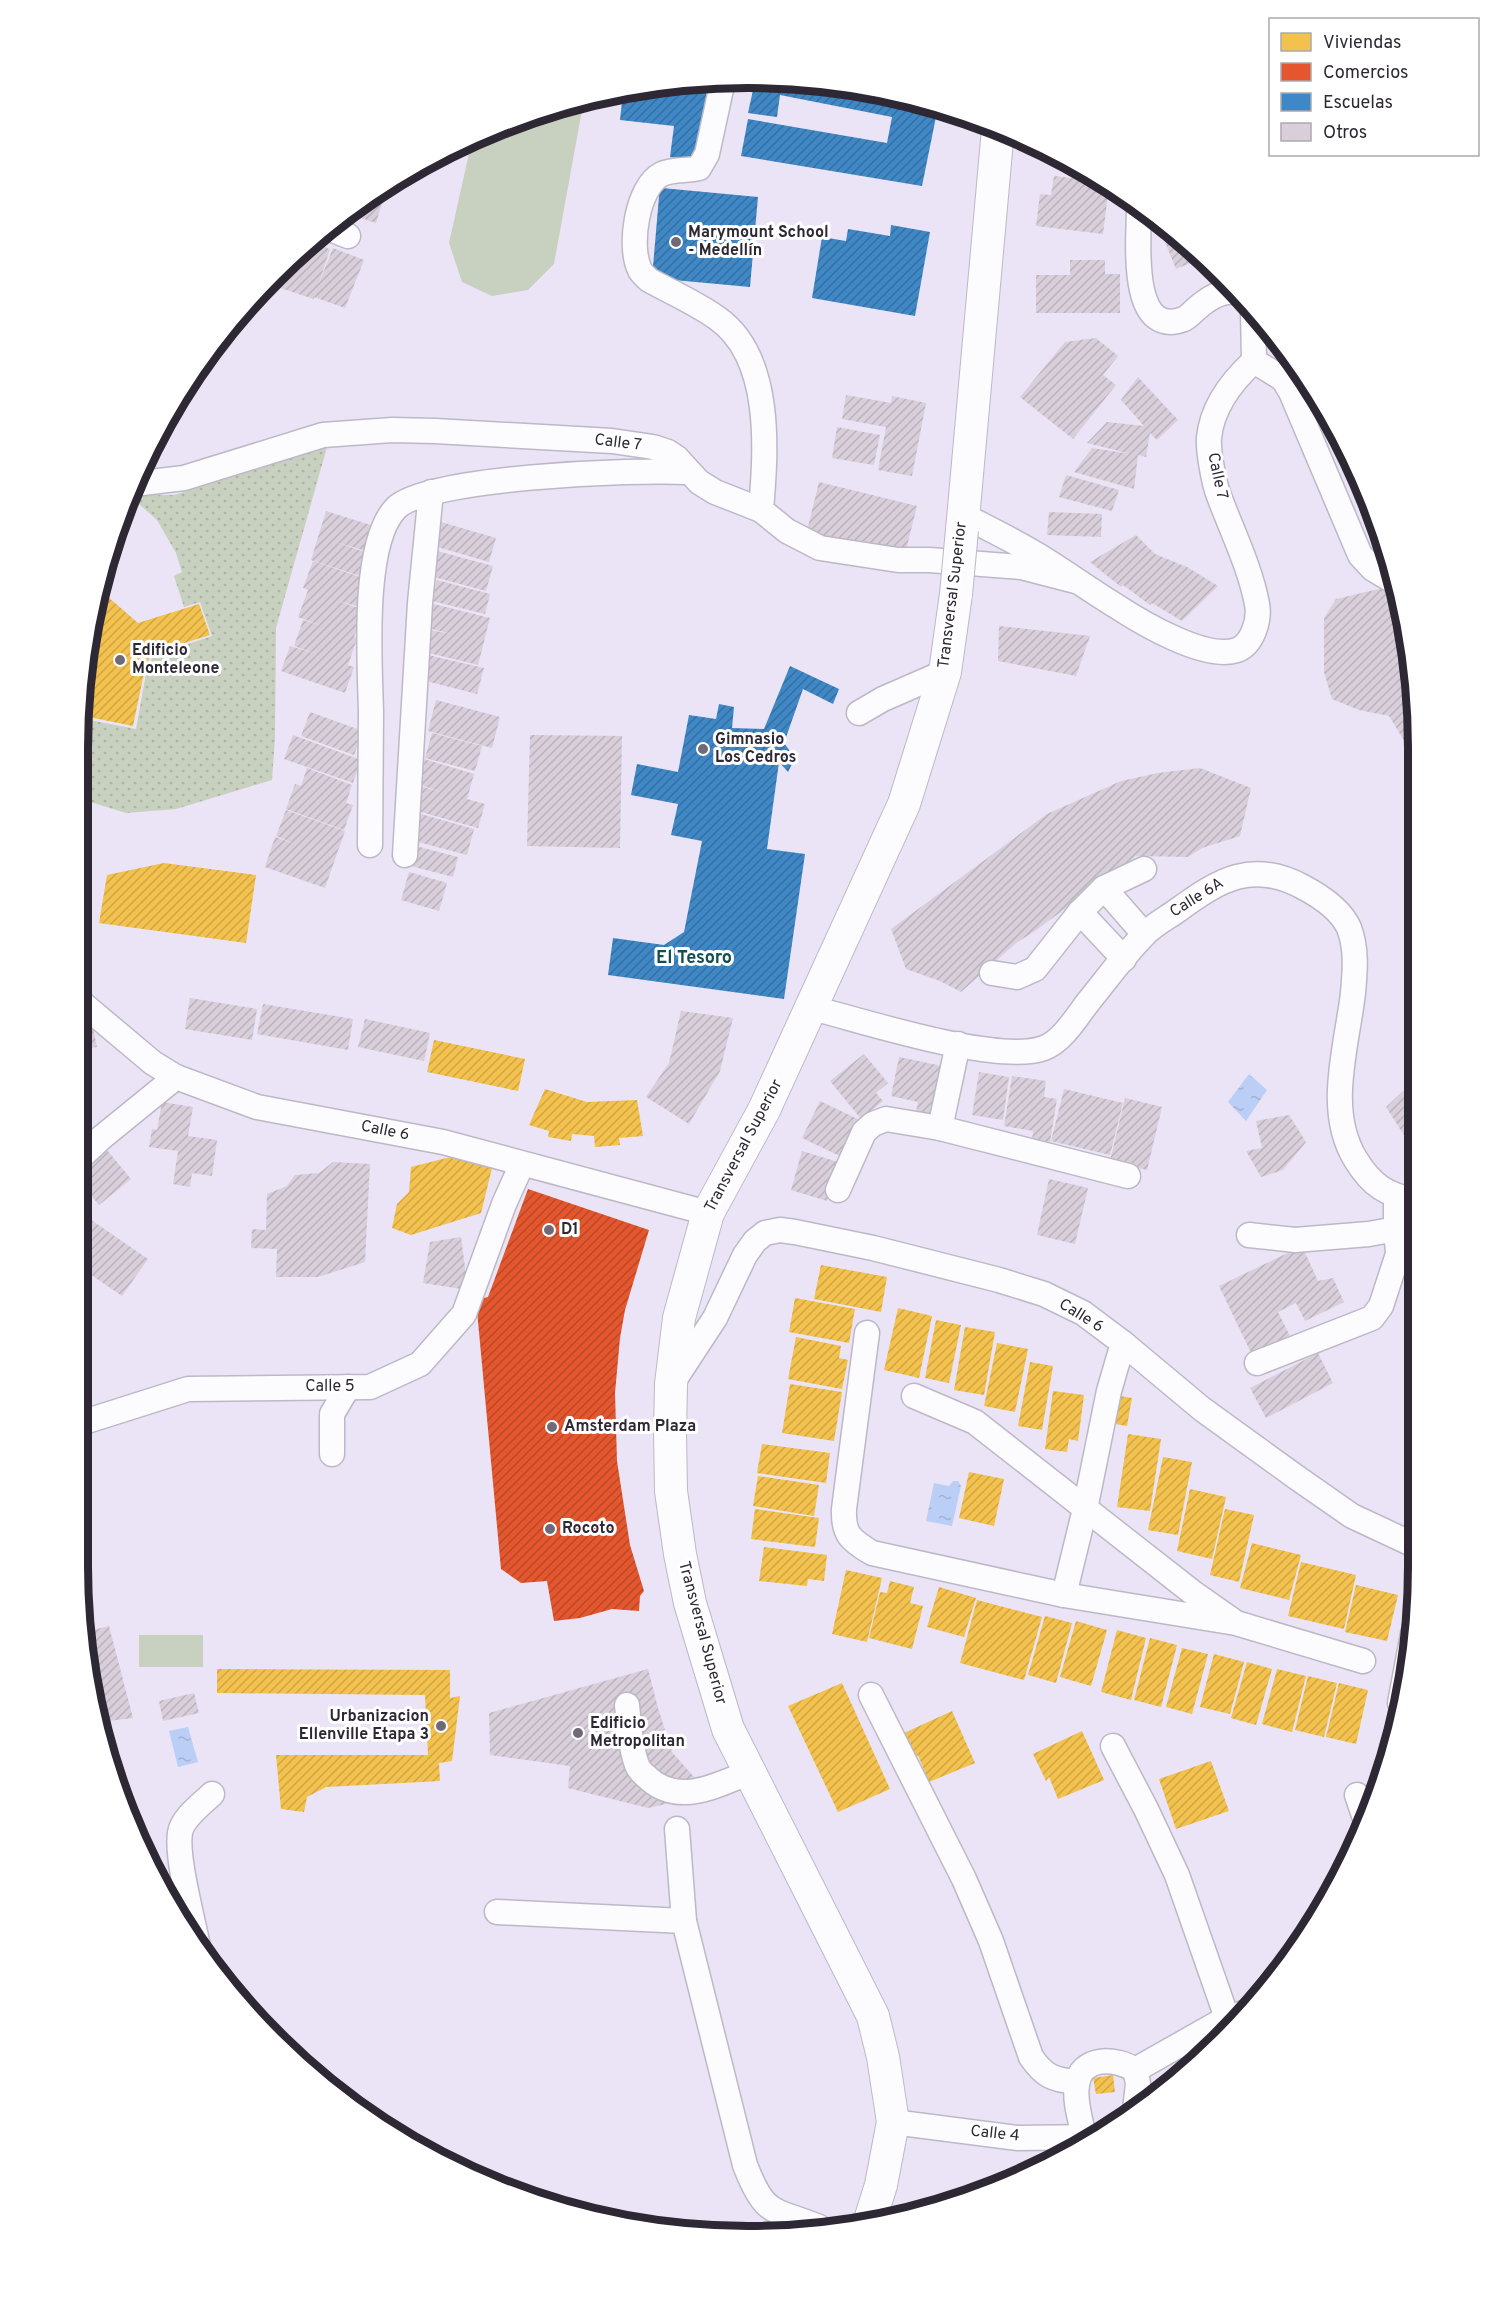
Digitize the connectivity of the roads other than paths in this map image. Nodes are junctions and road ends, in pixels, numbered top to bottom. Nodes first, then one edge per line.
1 (721, 89) edge
2 (997, 138) edge
3 (1139, 217) edge
4 (1226, 293) edge
5 (1253, 323) edge
6 (1254, 361) junction
7 (687, 472) junction
8 (145, 483) edge
9 (431, 492) junction
10 (761, 510) junction
11 (962, 523) junction
12 (1386, 577) edge
13 (1075, 581) junction
14 (945, 672) junction
15 (859, 713) dead end
16 (370, 845) dead end
17 (405, 855) dead end
18 (1144, 870) dead end
19 (1104, 888) junction
20 (1080, 912) junction
21 (1144, 934) junction
22 (1124, 959) junction
23 (992, 973) dead end
24 (88, 1008) edge
25 (812, 1008) junction
26 (958, 1044) junction
27 (176, 1077) junction
28 (940, 1128) junction
29 (88, 1150) edge
30 (522, 1164) junction
31 (1128, 1176) dead end
32 (838, 1190) dead end
33 (1406, 1199) edge
34 (708, 1213) junction
35 (1396, 1229) junction
36 (1249, 1235) dead end
37 (686, 1288) junction
38 (726, 1296) junction
39 (867, 1334) dead end
40 (1123, 1343) junction
41 (1257, 1363) dead end
42 (671, 1384) junction
43 (348, 1387) junction
44 (914, 1396) dead end
45 (88, 1421) edge
46 (332, 1454) dead end
47 (1085, 1509) junction
48 (1408, 1542) edge
49 (1064, 1595) junction
50 (1236, 1623) junction
51 (1363, 1661) dead end
52 (871, 1695) dead end
53 (627, 1705) dead end
54 (1113, 1746) dead end
55 (750, 1772) junction
56 (212, 1794) dead end
57 (1358, 1795) dead end
58 (1362, 1808) edge
59 (676, 1829) dead end
60 (497, 1912) dead end
61 (684, 1921) junction
62 (193, 1922) edge
63 (1235, 2011) edge
64 (1217, 2030) edge
65 (1076, 2088) junction
66 (1136, 2090) edge
67 (893, 2122) junction
68 (1089, 2130) edge
69 (1078, 2137) edge
70 (872, 2214) edge
71 (807, 2223) edge

1 - 10 street
2 - 11 main road, Transversal Superior
3 - 4 street
5 - 6 street
6 - 12 street
6 - 13 street, Calle 7
7 - 8 street, Calle 7
7 - 9 street
7 - 10 street, Calle 7
9 - 16 street
9 - 17 street
10 - 13 street, Calle 7
11 - 13 street, Calle 7
11 - 14 main road, Transversal Superior, bridge
14 - 15 street
14 - 25 main road, Transversal Superior
18 - 19 street
19 - 20 street
19 - 21 street
20 - 22 street
20 - 23 street
21 - 22 street, Calle 6A
21 - 33 street, Calle 6A
22 - 26 street, Calle 6A
24 - 27 street, Calle 6
25 - 26 street, Calle 6A
25 - 34 main road, Transversal Superior
26 - 28 street
27 - 29 street
27 - 30 street, Calle 6
28 - 31 street
28 - 32 street
30 - 34 street, Calle 6
30 - 43 street, Calle 5
33 - 35 street
34 - 37 main road, Transversal Superior
35 - 36 street
35 - 41 street
37 - 38 street
37 - 42 main road, Transversal Superior
38 - 40 street, Calle 6
38 - 42 street, Calle 6
39 - 49 street
40 - 47 street
40 - 48 street, Calle 6
42 - 55 main road, Transversal Superior
43 - 45 street, Calle 5
43 - 46 street
44 - 47 street
47 - 49 street
47 - 50 street
49 - 50 street
50 - 51 street
52 - 65 street
53 - 55 street
54 - 63 street
55 - 67 main road, Transversal Superior
56 - 62 street
57 - 58 street
59 - 61 street
60 - 61 street
61 - 71 street
64 - 66 street
65 - 66 street
65 - 68 street
67 - 69 street, Calle 4
67 - 70 main road, Transversal Superior

